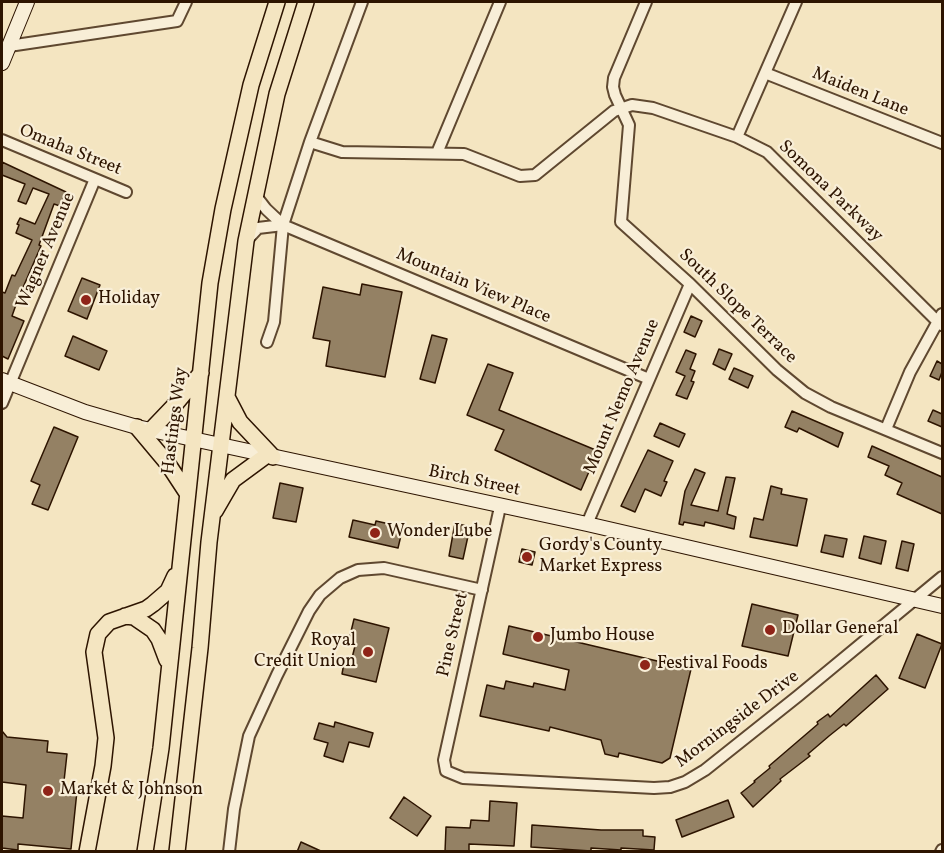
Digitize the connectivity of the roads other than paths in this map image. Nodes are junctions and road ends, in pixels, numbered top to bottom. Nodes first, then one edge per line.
1 (27, 2) edge
2 (186, 2) edge
3 (278, 2) edge
4 (306, 2) edge
5 (362, 2) edge
6 (500, 2) edge
7 (646, 2) edge
8 (796, 2) edge
9 (9, 46) junction
10 (2, 63) edge
11 (765, 74) junction
12 (622, 107) junction
13 (737, 137) junction
14 (2, 140) edge
15 (310, 142) junction
16 (942, 143) edge
17 (437, 153) junction
18 (95, 179) junction
19 (126, 192) dead end
20 (256, 196) junction
21 (284, 225) junction
22 (246, 241) junction
23 (690, 284) junction
24 (941, 321) edge
25 (267, 342) dead end
26 (201, 373) junction
27 (649, 379) junction
28 (6, 381) edge
29 (228, 399) junction
30 (2, 403) edge
31 (144, 428) junction
32 (886, 429) junction
33 (194, 439) junction
34 (221, 445) junction
35 (942, 453) edge
36 (270, 456) junction
37 (187, 493) junction
38 (500, 507) junction
39 (212, 516) junction
40 (587, 524) junction
41 (180, 565) junction
42 (942, 577) edge
43 (482, 590) junction
44 (914, 600) junction
45 (942, 606) edge
46 (125, 616) junction
47 (169, 664) junction
48 (446, 771) joint
49 (145, 850) edge
50 (87, 852) edge
51 (177, 852) edge
52 (229, 852) edge

1 - 9 main road
2 - 9 street
3 - 26 main road, Hastings Way
4 - 20 main road
5 - 15 street
6 - 17 street
7 - 12 street
8 - 11 street
9 - 10 main road
11 - 13 street
11 - 16 street, Maiden Lane
12 - 13 street, Somona Parkway
12 - 17 street
12 - 23 street, South Slope Terrace
13 - 24 street, Somona Parkway
14 - 18 street, Omaha Street
15 - 17 street
15 - 21 street
18 - 19 street, Omaha Street
18 - 28 street, Wagner Avenue
20 - 21 street, Mountain View Place
20 - 22 main road
21 - 22 street
21 - 25 street
21 - 27 street, Mountain View Place
22 - 29 main road
23 - 27 street, Mount Nemo Avenue
23 - 32 street, South Slope Terrace
24 - 32 street
26 - 31 main road
26 - 33 main road, Hastings Way
27 - 40 street, Mount Nemo Avenue
28 - 30 street, Wagner Avenue
28 - 31 main road, Birch Street
29 - 34 main road
29 - 36 main road
31 - 33 main road, Birch Street
31 - 37 main road
32 - 35 street, South Slope Terrace
33 - 34 main road, Birch Street
33 - 37 main road, Hastings Way
34 - 36 main road, Birch Street
34 - 39 main road
36 - 38 main road, Birch Street
36 - 39 main road
37 - 41 main road, Hastings Way
38 - 40 main road, Birch Street
38 - 43 street, Pine Street
39 - 51 main road
40 - 44 main road, Birch Street
41 - 46 main road
41 - 47 main road, Hastings Way
42 - 44 street, Morningside Drive
43 - 48 street, Pine Street
43 - 52 street
44 - 45 main road, Birch Street
44 - 48 street, Morningside Drive
46 - 47 main road
46 - 50 main road
47 - 49 main road, Hastings Way

